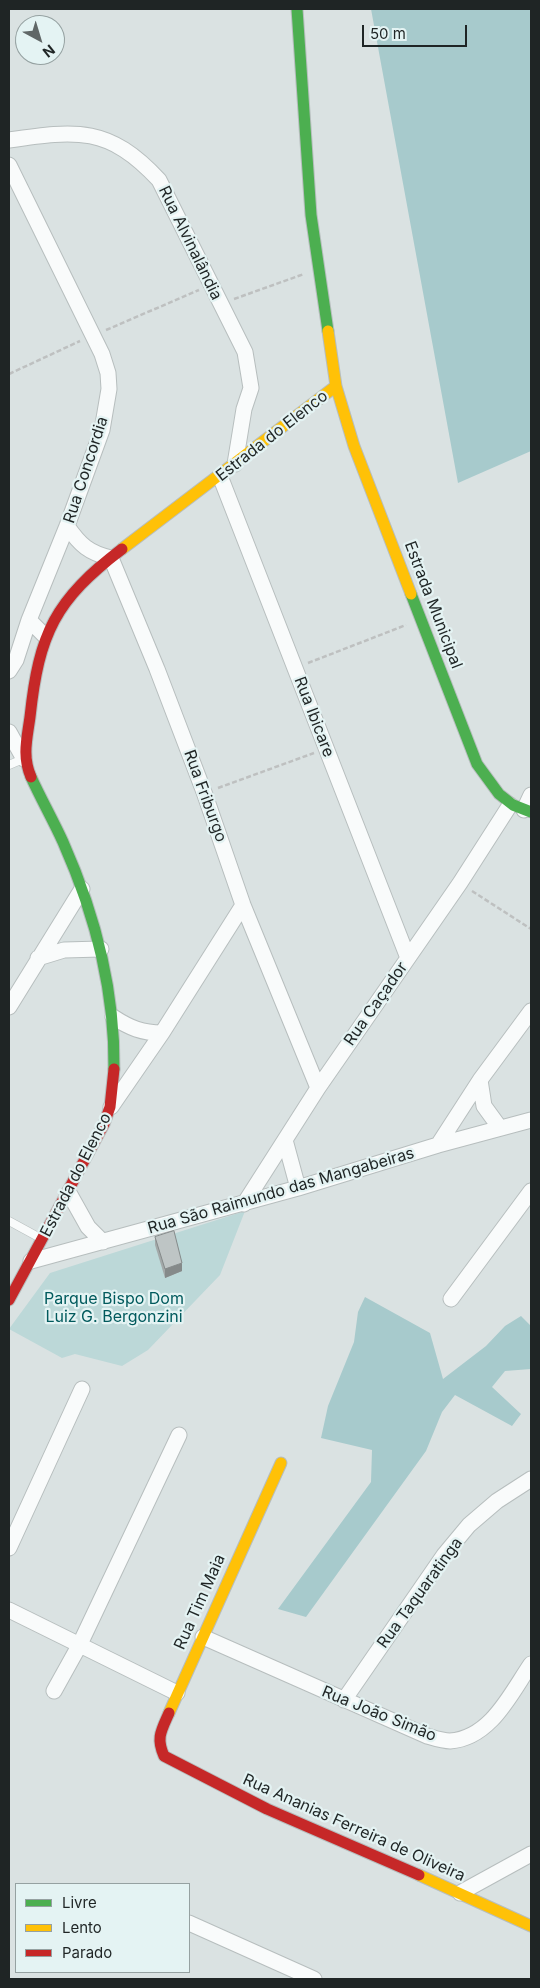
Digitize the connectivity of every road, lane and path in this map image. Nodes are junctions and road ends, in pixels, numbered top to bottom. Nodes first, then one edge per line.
1 (297, 9) edge
2 (9, 140) edge
3 (9, 165) edge
4 (318, 270) junction
5 (211, 285) junction
6 (221, 304) junction
7 (93, 335) junction
8 (9, 374) edge
9 (336, 386) junction
10 (235, 464) junction
11 (220, 476) junction
12 (67, 526) junction
13 (111, 558) junction
14 (422, 619) junction
15 (29, 620) junction
16 (44, 635) junction
17 (295, 668) junction
18 (9, 671) edge
19 (9, 732) edge
20 (326, 749) junction
21 (24, 759) junction
22 (9, 765) edge
23 (204, 792) junction
24 (531, 795) edge
25 (522, 809) edge
26 (460, 883) junction
27 (82, 889) junction
28 (243, 905) junction
29 (531, 929) edge
30 (101, 949) junction
31 (38, 958) junction
32 (408, 958) junction
33 (9, 1007) edge
34 (531, 1011) edge
35 (113, 1017) junction
36 (162, 1033) junction
37 (480, 1080) junction
38 (318, 1088) junction
39 (110, 1109) junction
40 (531, 1120) edge
41 (500, 1128) junction
42 (285, 1140) junction
43 (438, 1145) junction
44 (298, 1188) junction
45 (531, 1190) edge
46 (69, 1192) junction
47 (244, 1204) junction
48 (9, 1220) edge
49 (43, 1240) junction
50 (103, 1242) junction
51 (31, 1261) junction
52 (451, 1299) dead end
53 (9, 1300) edge
54 (82, 1389) dead end
55 (179, 1435) dead end
56 (281, 1463) dead end
57 (531, 1479) edge
58 (9, 1548) edge
59 (9, 1610) edge
60 (203, 1637) junction
61 (78, 1646) junction
62 (531, 1664) edge
63 (54, 1691) dead end
64 (176, 1693) junction
65 (344, 1700) junction
66 (164, 1756) joint
67 (531, 1854) edge
68 (460, 1892) junction
69 (190, 1923) edge
70 (531, 1926) edge
71 (314, 1979) edge

1 - 4 street, Estrada do Elenco
2 - 5 street, Rua Alvinalândia
3 - 7 street, Rua Concordia
4 - 6 path
4 - 9 street, Estrada do Elenco
5 - 6 street, Rua Alvinalândia
5 - 7 path
6 - 10 street, Rua Alvinalândia
7 - 8 path
7 - 12 street, Rua Concordia
9 - 10 street, Estrada do Elenco
9 - 14 street, Estrada Municipal
10 - 11 street, Estrada do Elenco
11 - 13 street, Estrada do Elenco
11 - 17 street, Rua Ibicare
12 - 13 street
12 - 15 street, Rua Concordia
13 - 16 street, Estrada do Elenco
13 - 23 street, Rua Friburgo
14 - 17 path
14 - 25 street, Estrada Municipal
15 - 16 street
15 - 18 street
16 - 21 street, Estrada do Elenco
17 - 20 street, Rua Ibicare
19 - 21 street, Estrada do Elenco
20 - 23 path
20 - 32 street, Rua Ibicare
21 - 22 lane
21 - 27 street, Estrada do Elenco
23 - 28 street, Rua Friburgo
24 - 25 street, Rua Caçador
25 - 26 street, Rua Caçador
26 - 29 path
26 - 32 street, Rua Caçador
27 - 30 street, Estrada do Elenco
27 - 31 street
28 - 36 street
28 - 38 street, Rua Friburgo
30 - 31 street
30 - 35 street, Estrada do Elenco
31 - 33 street
32 - 38 street, Rua Caçador
34 - 37 street
35 - 36 street
35 - 39 street, Estrada do Elenco
36 - 39 street
37 - 41 street
37 - 43 street
38 - 42 street, Rua Caçador
39 - 46 street, Estrada do Elenco
40 - 41 street, Rua São Raimundo das Mangabeiras
41 - 43 street, Rua São Raimundo das Mangabeiras
42 - 44 street
42 - 47 street, Rua Caçador
43 - 44 street, Rua São Raimundo das Mangabeiras
44 - 47 street, Rua São Raimundo das Mangabeiras
45 - 52 street
46 - 49 street, Estrada do Elenco
46 - 50 street
47 - 50 street, Rua São Raimundo das Mangabeiras
48 - 49 lane
49 - 51 street, Estrada do Elenco
50 - 51 street, Rua São Raimundo das Mangabeiras
51 - 53 street, Estrada do Elenco
54 - 58 street
55 - 61 street
56 - 60 street, Rua Tim Maia
57 - 65 street, Rua Taquaratinga
59 - 61 street
60 - 64 street, Rua Tim Maia
60 - 65 street, Rua João Simão
61 - 63 street
61 - 64 street
62 - 65 street, Rua João Simão
64 - 66 street, Rua Tim Maia
66 - 68 street, Rua Ananias Ferreira de Oliveira
67 - 68 street
68 - 70 street, Rua Ananias Ferreira de Oliveira
69 - 71 street

